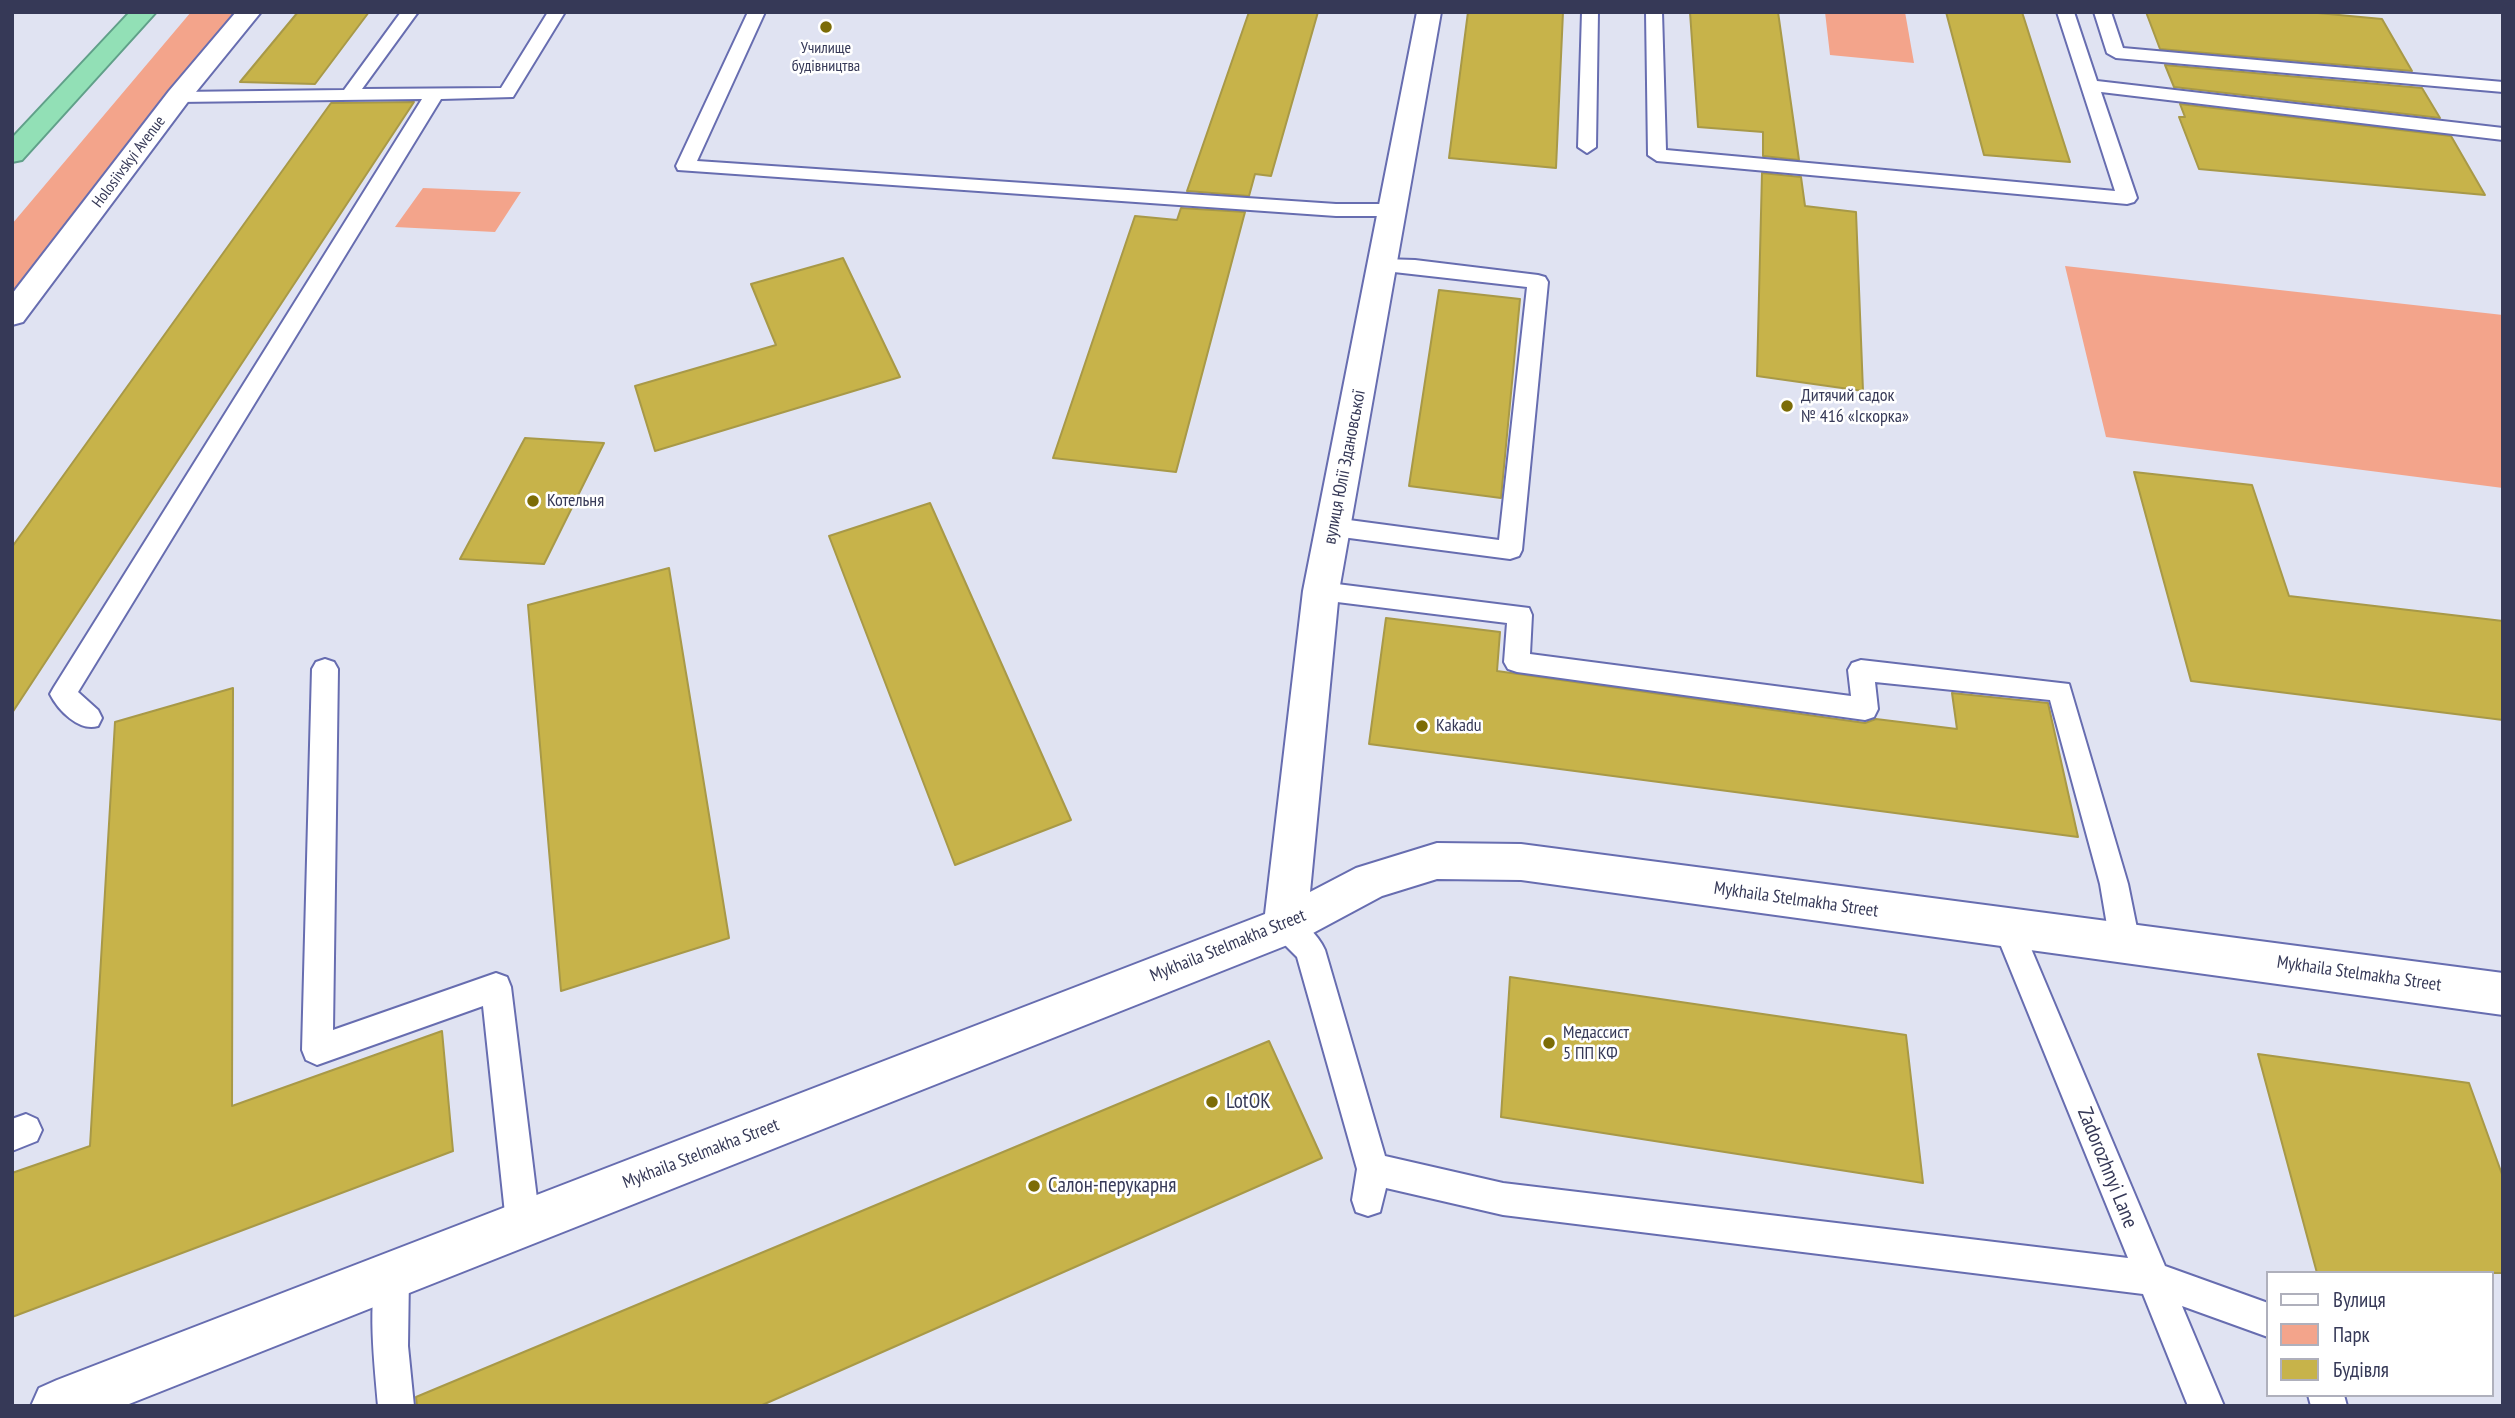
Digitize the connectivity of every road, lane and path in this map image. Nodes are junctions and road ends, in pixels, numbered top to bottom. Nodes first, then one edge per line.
1 (144, 12) edge
2 (250, 12) edge
3 (410, 12) edge
4 (557, 12) edge
5 (757, 12) edge
6 (1429, 12) edge
7 (1590, 12) edge
8 (1654, 12) edge
9 (2065, 12) edge
10 (2102, 12) edge
11 (2089, 85) junction
12 (2503, 87) edge
13 (436, 92) junction
14 (350, 94) junction
15 (178, 97) junction
16 (2503, 134) edge
17 (1587, 147) dead end
18 (12, 154) edge
19 (1394, 210) junction
20 (1383, 265) junction
21 (12, 315) edge
22 (1334, 527) junction
23 (1321, 591) junction
24 (325, 669) dead end
25 (89, 718) dead end
26 (1285, 926) junction
27 (2009, 929) junction
28 (2125, 943) junction
29 (2503, 994) edge
30 (1371, 1184) joint
31 (523, 1223) junction
32 (392, 1275) junction
33 (2152, 1278) junction
34 (2266, 1319) edge
35 (57, 1406) edge
36 (396, 1406) edge
37 (2206, 1406) edge

1 - 18 highway
2 - 15 street, Holosiivskyi Avenue
3 - 14 lane
4 - 13 lane
5 - 19 lane
6 - 19 street, вулиця Юлії Здановської
7 - 17 lane
8 - 11 lane
9 - 11 lane
10 - 12 lane
11 - 16 lane
13 - 14 lane
13 - 25 lane
14 - 15 lane
15 - 21 street, Holosiivskyi Avenue
19 - 20 street, вулиця Юлії Здановської
20 - 22 street, вулиця Юлії Здановської
20 - 22 lane
22 - 23 street, вулиця Юлії Здановської
23 - 26 street, вулиця Юлії Здановської
23 - 28 lane
24 - 31 lane
26 - 27 street, Mykhaila Stelmakha Street
26 - 30 lane
26 - 31 street, Mykhaila Stelmakha Street
27 - 28 street, Mykhaila Stelmakha Street
27 - 33 lane, Zadorozhnyi Lane
28 - 29 street, Mykhaila Stelmakha Street
30 - 33 lane
31 - 32 street, Mykhaila Stelmakha Street
32 - 35 street, Mykhaila Stelmakha Street
32 - 36 lane
33 - 34 lane
33 - 37 lane, Zadorozhnyi Lane

